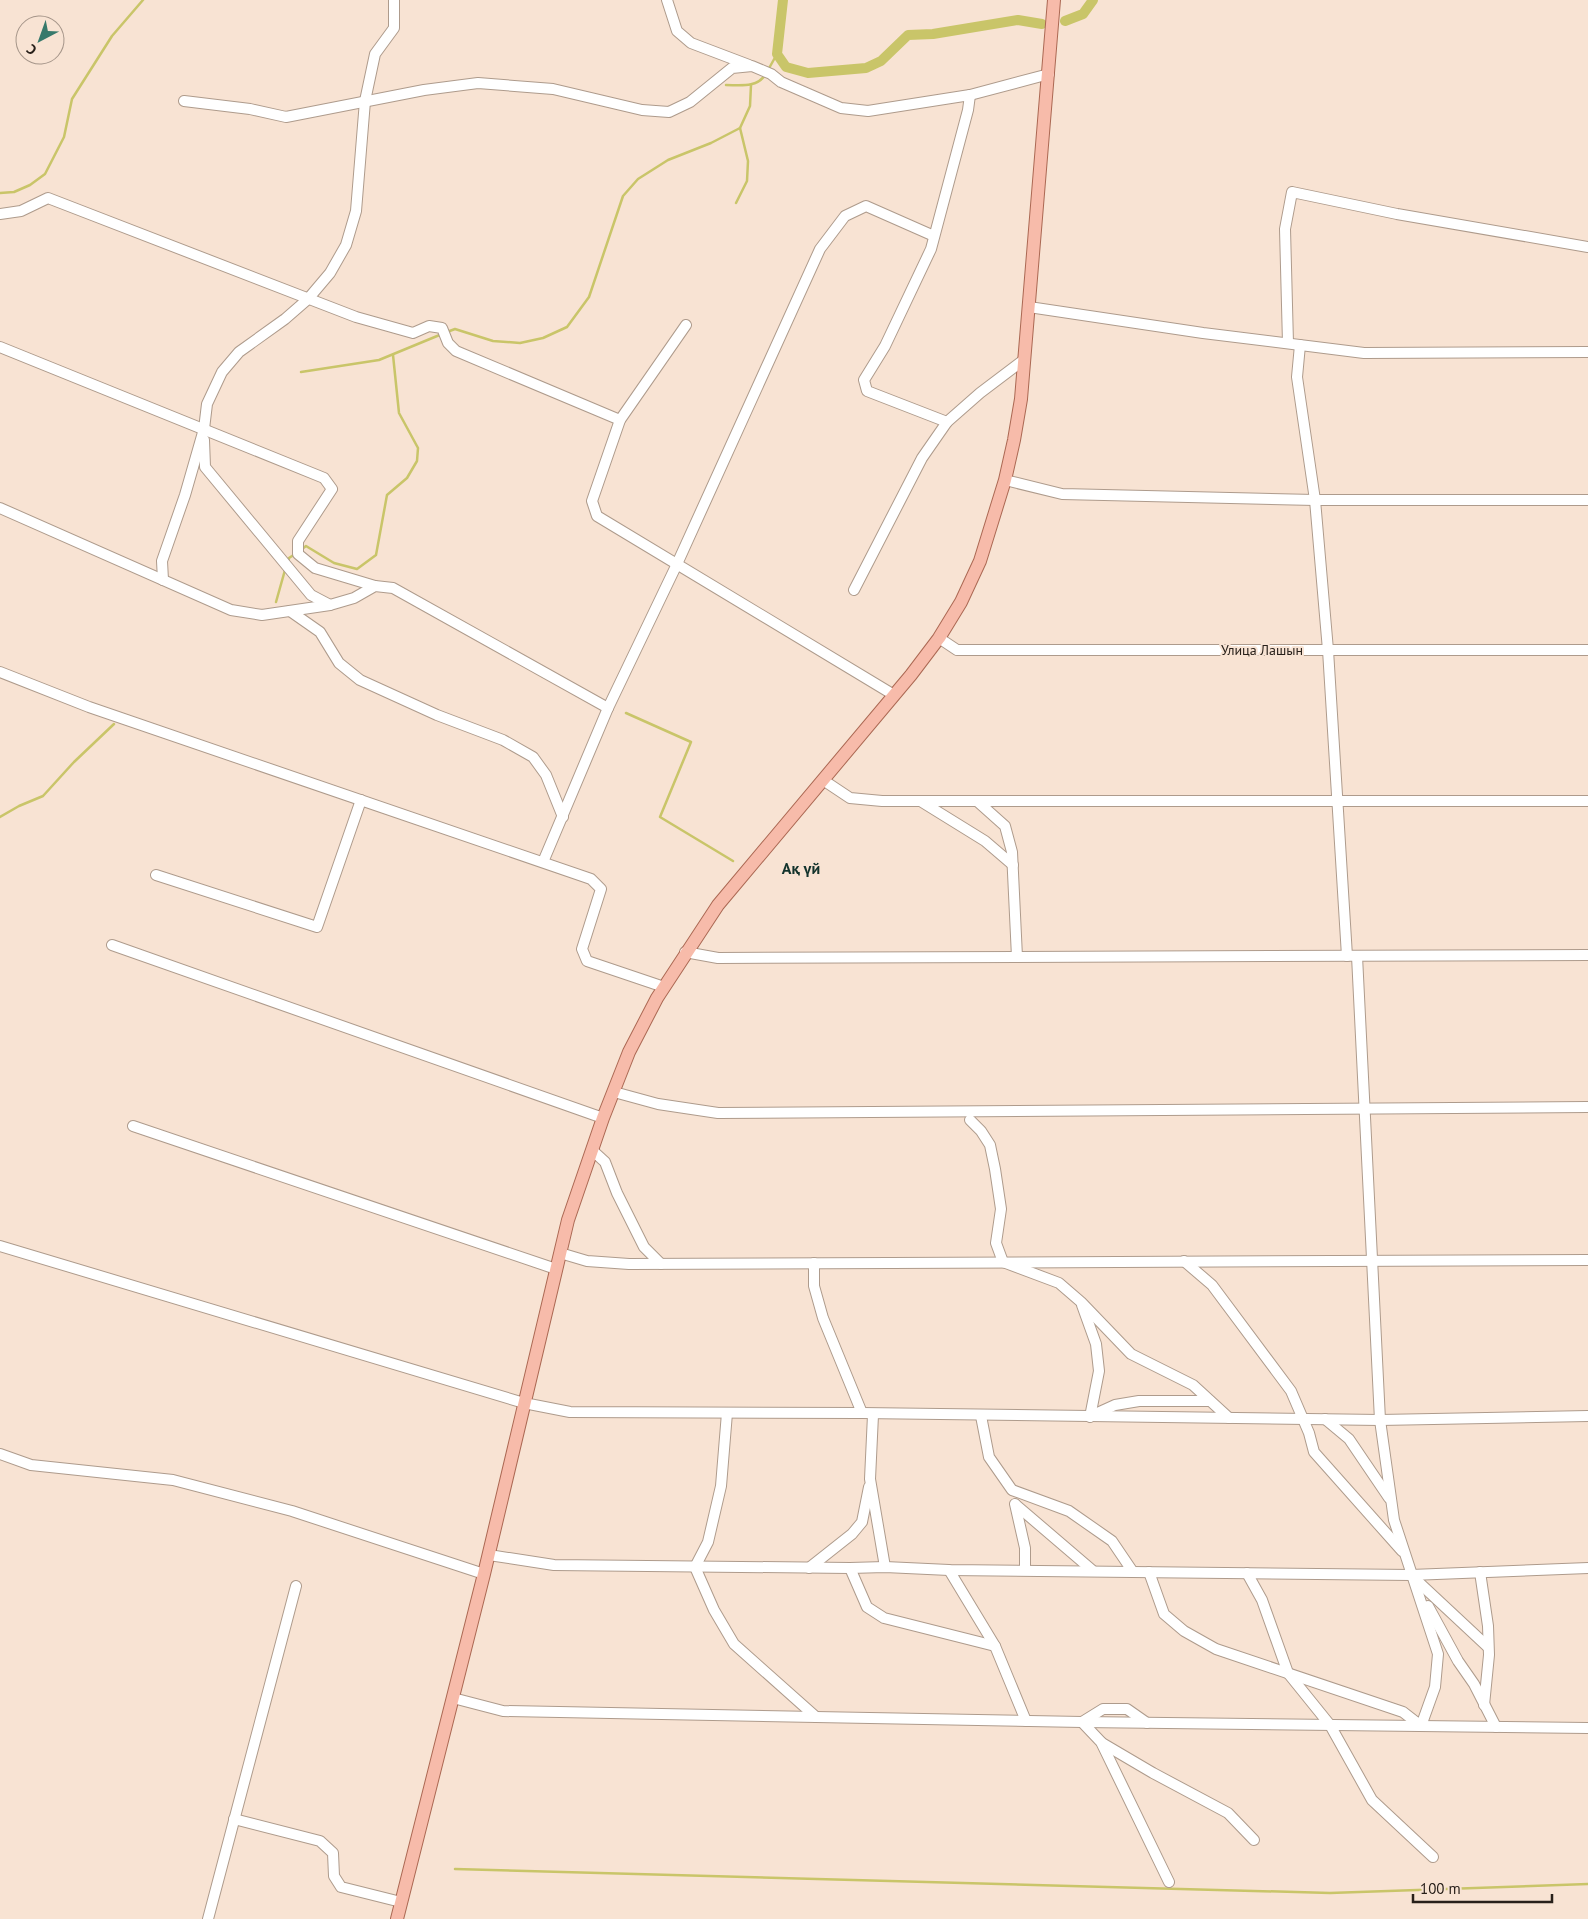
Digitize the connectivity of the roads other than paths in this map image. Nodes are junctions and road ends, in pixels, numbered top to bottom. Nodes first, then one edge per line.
1 (394, 0) edge
2 (667, 0) edge
3 (1054, 0) edge
4 (752, 66) junction
5 (1049, 74) junction
6 (970, 95) junction
7 (184, 101) dead end
8 (365, 101) junction
9 (0, 214) edge
10 (934, 236) junction
11 (1588, 247) edge
12 (308, 299) junction
13 (1029, 307) junction
14 (686, 325) dead end
15 (1288, 344) junction
16 (1300, 345) junction
17 (0, 347) edge
18 (1588, 352) edge
19 (1025, 359) junction
20 (620, 420) junction
21 (947, 422) junction
22 (204, 429) junction
23 (1006, 480) junction
24 (1316, 500) junction
25 (1588, 500) edge
26 (0, 508) edge
27 (677, 564) junction
28 (163, 580) junction
29 (375, 586) junction
30 (854, 590) dead end
31 (330, 605) junction
32 (290, 611) junction
33 (939, 638) junction
34 (1328, 650) junction
35 (1588, 650) edge
36 (0, 672) edge
37 (894, 695) junction
38 (608, 708) junction
39 (823, 780) junction
40 (361, 800) junction
41 (1338, 801) junction
42 (1588, 801) edge
43 (922, 802) junction
44 (977, 802) junction
45 (564, 817) junction
46 (543, 862) junction
47 (1013, 866) junction
48 (156, 875) dead end
49 (112, 946) dead end
50 (685, 952) junction
51 (1588, 955) edge
52 (1352, 956) junction
53 (1017, 957) junction
54 (664, 987) junction
55 (614, 1092) junction
56 (1364, 1107) junction
57 (1588, 1107) edge
58 (603, 1118) junction
59 (970, 1120) dead end
60 (133, 1126) dead end
61 (593, 1151) junction
62 (0, 1246) edge
63 (560, 1253) junction
64 (1588, 1260) edge
65 (1184, 1261) junction
66 (1372, 1261) junction
67 (1003, 1262) junction
68 (1048, 1262) junction
69 (814, 1263) junction
70 (662, 1264) junction
71 (556, 1269) junction
72 (1059, 1283) junction
73 (1081, 1302) junction
74 (1210, 1401) junction
75 (524, 1403) junction
76 (727, 1414) junction
77 (868, 1414) junction
78 (981, 1416) junction
79 (1588, 1416) edge
80 (1090, 1417) junction
81 (1229, 1418) junction
82 (1301, 1418) junction
83 (1325, 1419) junction
84 (1380, 1420) junction
85 (0, 1454) edge
86 (870, 1479) junction
87 (1012, 1490) junction
88 (1391, 1500) junction
89 (1016, 1505) junction
90 (1404, 1554) junction
91 (489, 1555) junction
92 (695, 1567) junction
93 (885, 1567) junction
94 (809, 1568) junction
95 (850, 1568) junction
96 (1588, 1568) edge
97 (949, 1570) junction
98 (1025, 1570) junction
99 (1092, 1570) junction
100 (1133, 1572) junction
101 (1149, 1572) junction
102 (1480, 1572) junction
103 (1247, 1573) junction
104 (484, 1574) junction
105 (1411, 1575) junction
106 (296, 1586) dead end
107 (995, 1646) junction
108 (1488, 1647) junction
109 (1288, 1673) junction
110 (453, 1698) junction
111 (1484, 1707) junction
112 (816, 1717) junction
113 (1026, 1721) junction
114 (1082, 1722) junction
115 (1330, 1725) junction
116 (1421, 1726) junction
117 (1496, 1727) junction
118 (1588, 1728) edge
119 (1101, 1742) junction
120 (234, 1819) junction
121 (1254, 1840) dead end
122 (1433, 1857) dead end
123 (1169, 1882) dead end
124 (401, 1902) junction
125 (208, 1919) edge
126 (397, 1919) edge

1 - 8 street
2 - 4 street
3 - 5 main road
4 - 6 street
4 - 8 street
5 - 6 street
5 - 13 main road
6 - 10 street
7 - 8 street
8 - 12 street
9 - 12 street
10 - 21 street
10 - 27 street
11 - 15 street
12 - 20 street
12 - 22 street
13 - 15 street
13 - 19 main road
14 - 20 street
15 - 16 street
16 - 18 street
16 - 24 street
17 - 22 street
19 - 21 street
19 - 23 main road
20 - 27 street
21 - 30 street
22 - 28 street
22 - 29 street
22 - 31 street
23 - 24 street
23 - 33 main road
24 - 25 street
24 - 34 street
26 - 28 street
27 - 37 street
27 - 38 street
28 - 32 street
29 - 31 street
29 - 38 street
31 - 32 street
32 - 45 street
33 - 34 street, Улица Лашын
33 - 37 main road
34 - 35 street, Улица Лашын
34 - 41 street
36 - 40 street
37 - 39 main road
38 - 45 street
39 - 43 street
39 - 50 main road
40 - 46 street
40 - 48 street
41 - 42 street
41 - 44 street
41 - 52 street
43 - 44 street
43 - 47 street
44 - 47 street
45 - 46 street
46 - 54 street
47 - 53 street
49 - 58 street
50 - 53 street
50 - 54 main road
51 - 52 street
52 - 53 street
52 - 56 street
54 - 55 main road
55 - 56 street
55 - 58 main road
56 - 57 street
56 - 66 street
58 - 61 main road
59 - 67 street
60 - 71 street
61 - 63 main road
61 - 70 street
62 - 75 street
63 - 70 street
63 - 71 main road
64 - 66 street
65 - 66 street
65 - 68 street
65 - 82 street
66 - 84 street
67 - 68 street
67 - 69 street
67 - 72 street
68 - 72 street
69 - 70 street
69 - 77 street
71 - 75 main road
72 - 73 street
73 - 74 street
73 - 80 street
74 - 80 street
74 - 81 street
75 - 76 street
75 - 91 main road
76 - 77 street
76 - 92 street
77 - 78 street
77 - 86 street
78 - 80 street
78 - 87 street
79 - 84 street
80 - 81 street
81 - 82 street
82 - 83 street
82 - 90 street
83 - 84 street
83 - 88 street
84 - 88 street
85 - 104 street
86 - 93 street
86 - 94 street
87 - 89 street
87 - 100 street
88 - 90 street
89 - 98 street
89 - 99 street
90 - 105 street
91 - 92 street
91 - 104 main road
92 - 94 street
92 - 112 street
93 - 95 street
93 - 97 street
94 - 95 street
95 - 107 street
96 - 102 street
97 - 98 street
97 - 107 street
98 - 99 street
99 - 100 street
100 - 101 street
101 - 103 street
101 - 109 street
102 - 105 street
102 - 108 street
103 - 105 street
103 - 109 street
104 - 110 main road
105 - 108 street
105 - 111 street
105 - 116 street
106 - 120 street
107 - 113 street
108 - 111 street
109 - 115 street
109 - 116 street
110 - 112 street
110 - 124 main road
111 - 117 street
112 - 113 street
113 - 114 street
114 - 115 street
114 - 119 street
115 - 116 street
115 - 122 street
116 - 117 street
117 - 118 street
119 - 121 street
119 - 123 street
120 - 124 street
120 - 125 street
124 - 126 main road

